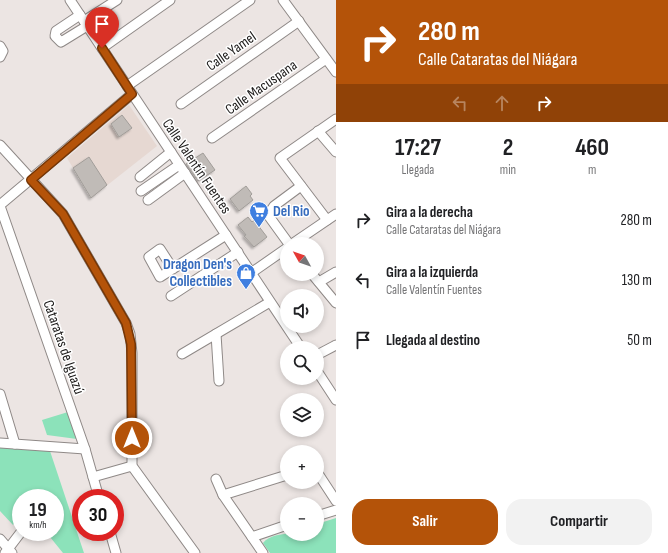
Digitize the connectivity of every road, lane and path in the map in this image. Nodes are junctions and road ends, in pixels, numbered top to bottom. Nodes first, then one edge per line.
1 (70, 0) edge
2 (117, 0) edge
3 (170, 0) edge
4 (250, 0) edge
5 (283, 0) edge
6 (83, 21) junction
7 (298, 21) junction
8 (0, 46) edge
9 (102, 48) junction
10 (0, 57) edge
11 (326, 59) junction
12 (336, 72) edge
13 (130, 90) junction
14 (181, 104) dead end
15 (336, 119) edge
16 (318, 131) junction
17 (212, 138) dead end
18 (0, 145) edge
19 (171, 152) junction
20 (336, 152) edge
21 (182, 169) junction
22 (140, 177) dead end
23 (31, 180) junction
24 (301, 186) junction
25 (141, 191) dead end
26 (148, 200) dead end
27 (0, 205) edge
28 (336, 214) edge
29 (327, 220) junction
30 (226, 235) junction
31 (284, 237) edge
32 (302, 237) edge
33 (238, 252) junction
34 (280, 253) edge
35 (173, 269) dead end
36 (336, 272) edge
37 (251, 273) junction
38 (319, 282) joint
39 (171, 296) dead end
40 (270, 302) junction
41 (336, 303) edge
42 (216, 334) junction
43 (296, 341) edge
44 (336, 345) edge
45 (324, 351) edge
46 (182, 354) dead end
47 (219, 381) dead end
48 (324, 382) edge
49 (0, 394) edge
50 (336, 400) edge
51 (0, 443) edge
52 (15, 444) junction
53 (85, 449) junction
54 (132, 466) junction
55 (93, 477) junction
56 (280, 477) edge
57 (216, 480) dead end
58 (324, 483) edge
59 (96, 489) edge
60 (223, 495) junction
61 (336, 501) edge
62 (336, 510) edge
63 (324, 514) edge
64 (280, 527) edge
65 (252, 537) junction
66 (0, 539) edge
67 (16, 541) edge
68 (113, 541) edge
69 (9, 552) edge
70 (116, 553) edge
71 (196, 553) edge
72 (263, 553) edge

1 - 6 street, Calle Valentín Fuentes
2 - 6 street
3 - 9 street
4 - 13 street
5 - 7 street
6 - 9 street, Calle Valentín Fuentes
7 - 11 street
7 - 14 street, Calle Yamel
8 - 10 street
9 - 13 street, Calle Valentín Fuentes
11 - 12 street
11 - 17 street, Calle Macuspana
13 - 19 street, Calle Valentín Fuentes
13 - 23 street
15 - 16 street
16 - 20 street
16 - 24 street
18 - 23 street
19 - 21 street, Calle Valentín Fuentes
19 - 22 street
21 - 25 street
21 - 26 street
21 - 30 street, Calle Valentín Fuentes
23 - 27 street
23 - 54 street
24 - 29 street
24 - 31 street
27 - 53 street, Cataratas de Iguazú
28 - 29 street
29 - 32 street
30 - 33 street, Calle Valentín Fuentes
30 - 35 street
33 - 37 street, Calle Valentín Fuentes
33 - 39 street
34 - 37 street
36 - 38 street
37 - 40 street, Calle Valentín Fuentes
38 - 41 street
40 - 42 street
40 - 43 street, Calle Valentín Fuentes
42 - 46 street
42 - 47 street
44 - 45 street
48 - 50 street
49 - 52 street
51 - 52 street
52 - 53 street
53 - 55 street, Cataratas de Iguazú
54 - 55 street
54 - 71 street
55 - 59 street, Cataratas de Iguazú
56 - 60 street
57 - 60 street
58 - 61 street
60 - 65 street
62 - 63 street
64 - 65 street
65 - 72 street
66 - 69 street
67 - 69 street
68 - 70 street

